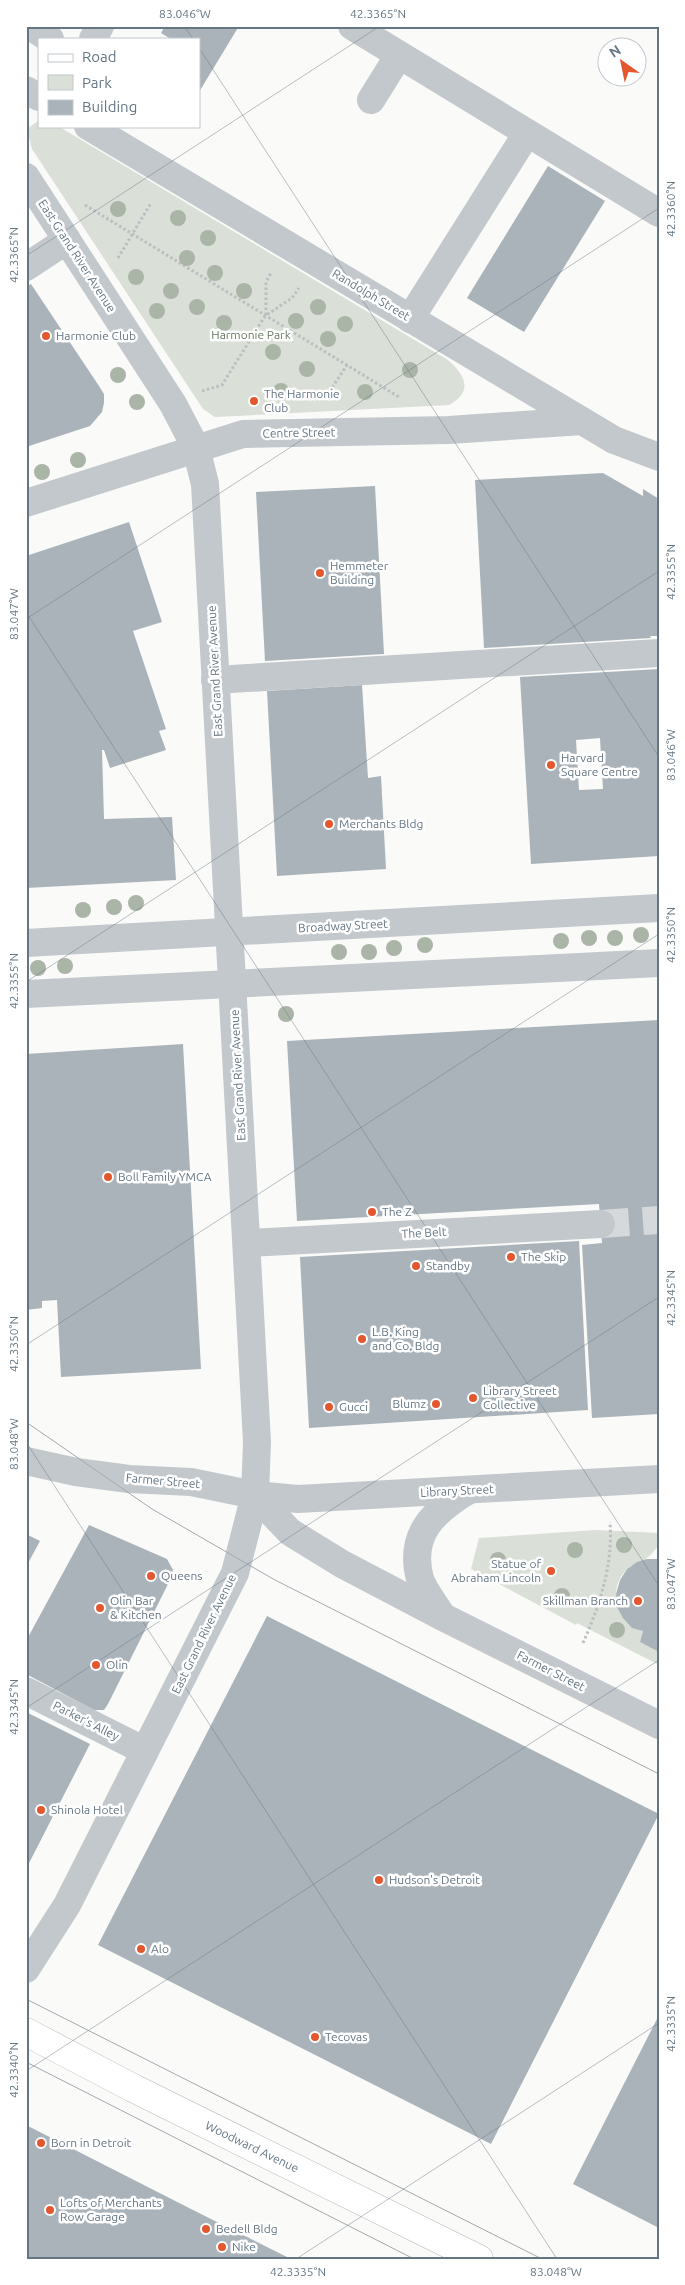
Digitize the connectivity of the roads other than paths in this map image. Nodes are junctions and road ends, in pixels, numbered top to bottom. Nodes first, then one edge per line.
1 (30, 26) edge
2 (100, 26) edge
3 (352, 26) edge
4 (48, 38) edge
5 (94, 38) edge
6 (399, 55) junction
7 (26, 90) edge
8 (38, 96) edge
9 (371, 100) dead end
10 (91, 128) edge
11 (527, 133) junction
12 (26, 177) edge
13 (659, 213) edge
14 (67, 240) junction
15 (26, 267) edge
16 (410, 318) junction
17 (582, 421) junction
18 (196, 448) junction
19 (659, 457) edge
20 (26, 503) edge
21 (659, 653) edge
22 (215, 680) junction
23 (659, 908) edge
24 (228, 932) junction
25 (26, 943) edge
26 (659, 963) edge
27 (232, 984) junction
28 (26, 994) edge
29 (601, 1224) tunnel mouth
30 (248, 1242) junction
31 (26, 1461) edge
32 (659, 1480) edge
33 (469, 1490) junction
34 (255, 1495) junction
35 (443, 1617) junction
36 (26, 1691) edge
37 (659, 1725) edge
38 (145, 1751) junction
39 (26, 1969) edge
40 (26, 2032) edge
41 (479, 2259) edge

1 - 4 street
2 - 5 street
3 - 6 street
6 - 9 street
6 - 11 street
7 - 8 street
10 - 16 street, Randolph Street
11 - 13 street
11 - 16 street
12 - 14 street, East Grand River Avenue
14 - 15 street
14 - 18 street, East Grand River Avenue
16 - 17 street, Randolph Street
17 - 18 street, Centre Street
17 - 19 street, Randolph Street
18 - 20 street, Centre Street
18 - 22 street, East Grand River Avenue
21 - 22 street
22 - 24 street, East Grand River Avenue
23 - 24 street, Broadway Street
24 - 25 street, Broadway Street
24 - 27 street, East Grand River Avenue
26 - 27 street
27 - 28 street
27 - 30 street, East Grand River Avenue
29 - 30 street, The Belt
30 - 34 street, East Grand River Avenue
31 - 34 street, Farmer Street
32 - 33 street, Library Street
33 - 34 street, Library Street
33 - 35 street
34 - 35 street, Farmer Street
34 - 38 street, East Grand River Avenue
35 - 37 street, Farmer Street
36 - 38 street, Parker’s Alley
38 - 39 street, East Grand River Avenue
40 - 41 main road, Woodward Avenue

